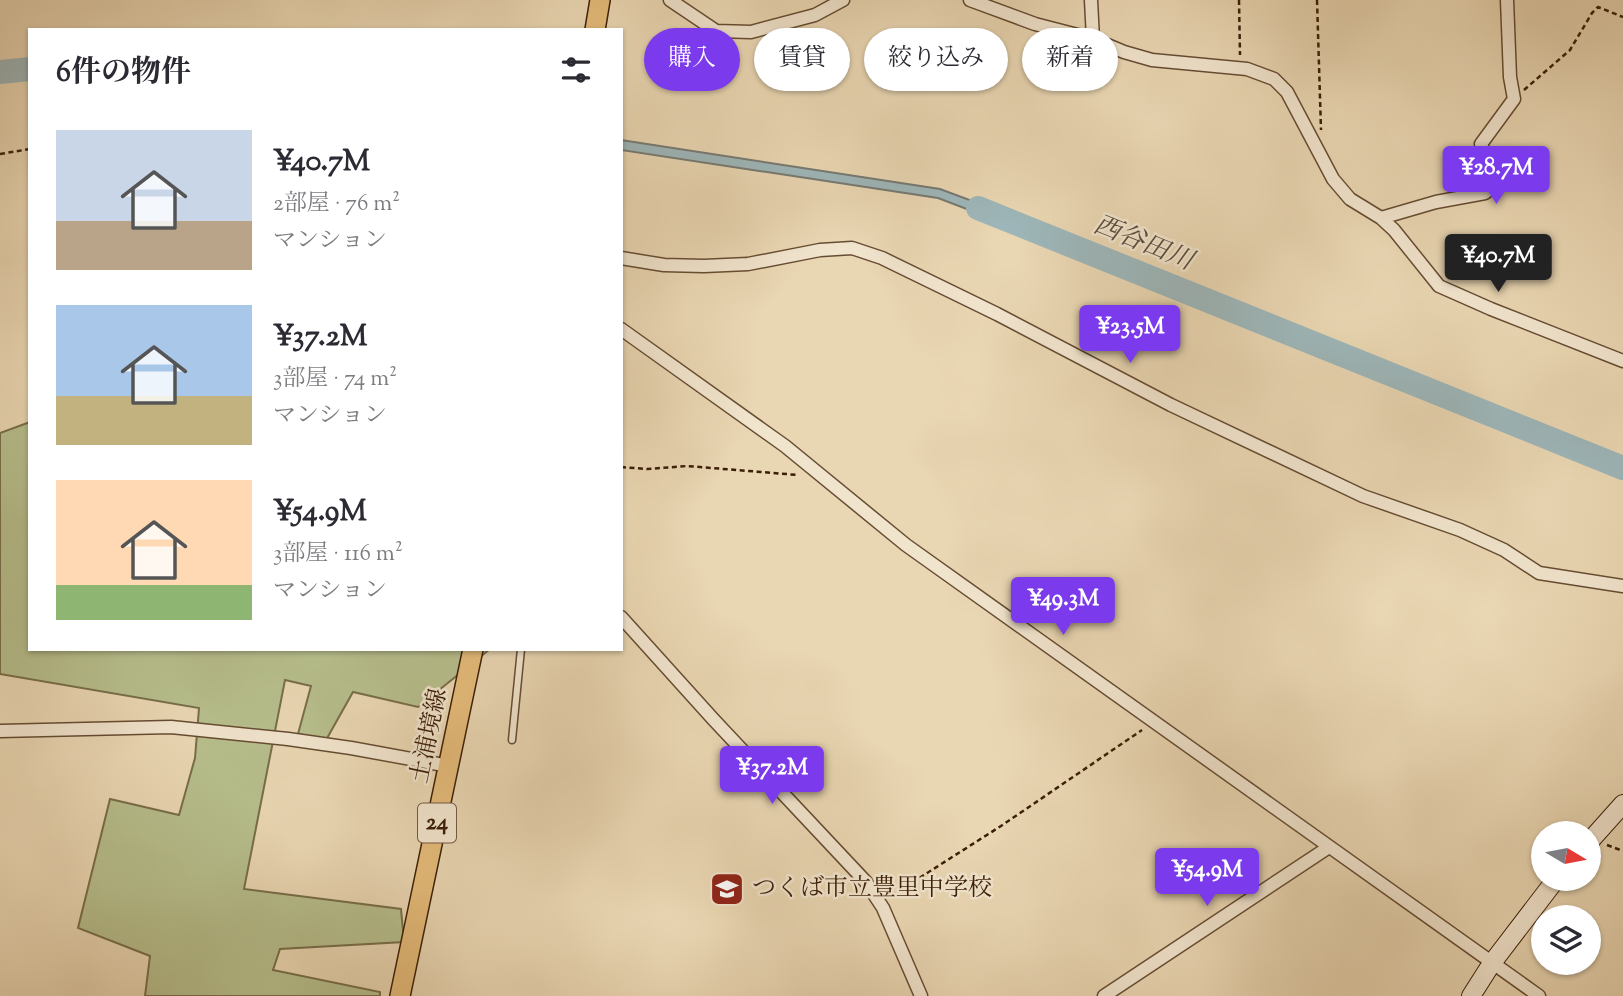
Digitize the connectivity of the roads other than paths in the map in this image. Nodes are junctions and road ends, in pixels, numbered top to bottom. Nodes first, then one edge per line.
1 (600, 0) edge
2 (670, 0) edge
3 (843, 0) edge
4 (970, 0) edge
5 (1091, 0) edge
6 (1507, 0) edge
7 (595, 28) edge
8 (1050, 28) edge
9 (1092, 28) edge
10 (1118, 49) edge
11 (1381, 218) junction
12 (623, 258) edge
13 (623, 330) edge
14 (1623, 361) edge
15 (1623, 586) edge
16 (623, 619) edge
17 (473, 651) edge
18 (521, 651) edge
19 (0, 731) edge
20 (512, 740) dead end
21 (449, 766) junction
22 (1623, 804) edge
23 (1601, 829) edge
24 (1329, 847) junction
25 (1547, 891) edge
26 (1492, 963) junction
27 (400, 996) edge
28 (921, 996) edge
29 (1104, 996) edge
30 (1471, 996) edge
31 (1539, 996) edge

1 - 7 main road
2 - 3 street
4 - 8 street
5 - 9 street
6 - 11 street
10 - 11 street
11 - 14 street
12 - 15 street
13 - 24 street
16 - 28 street
17 - 21 main road, 土浦境線 / 24
18 - 20 lane
19 - 21 street
21 - 27 main road, 土浦境線 / 24
22 - 23 street
24 - 26 street
24 - 29 street
25 - 26 street
26 - 30 street
26 - 31 street

